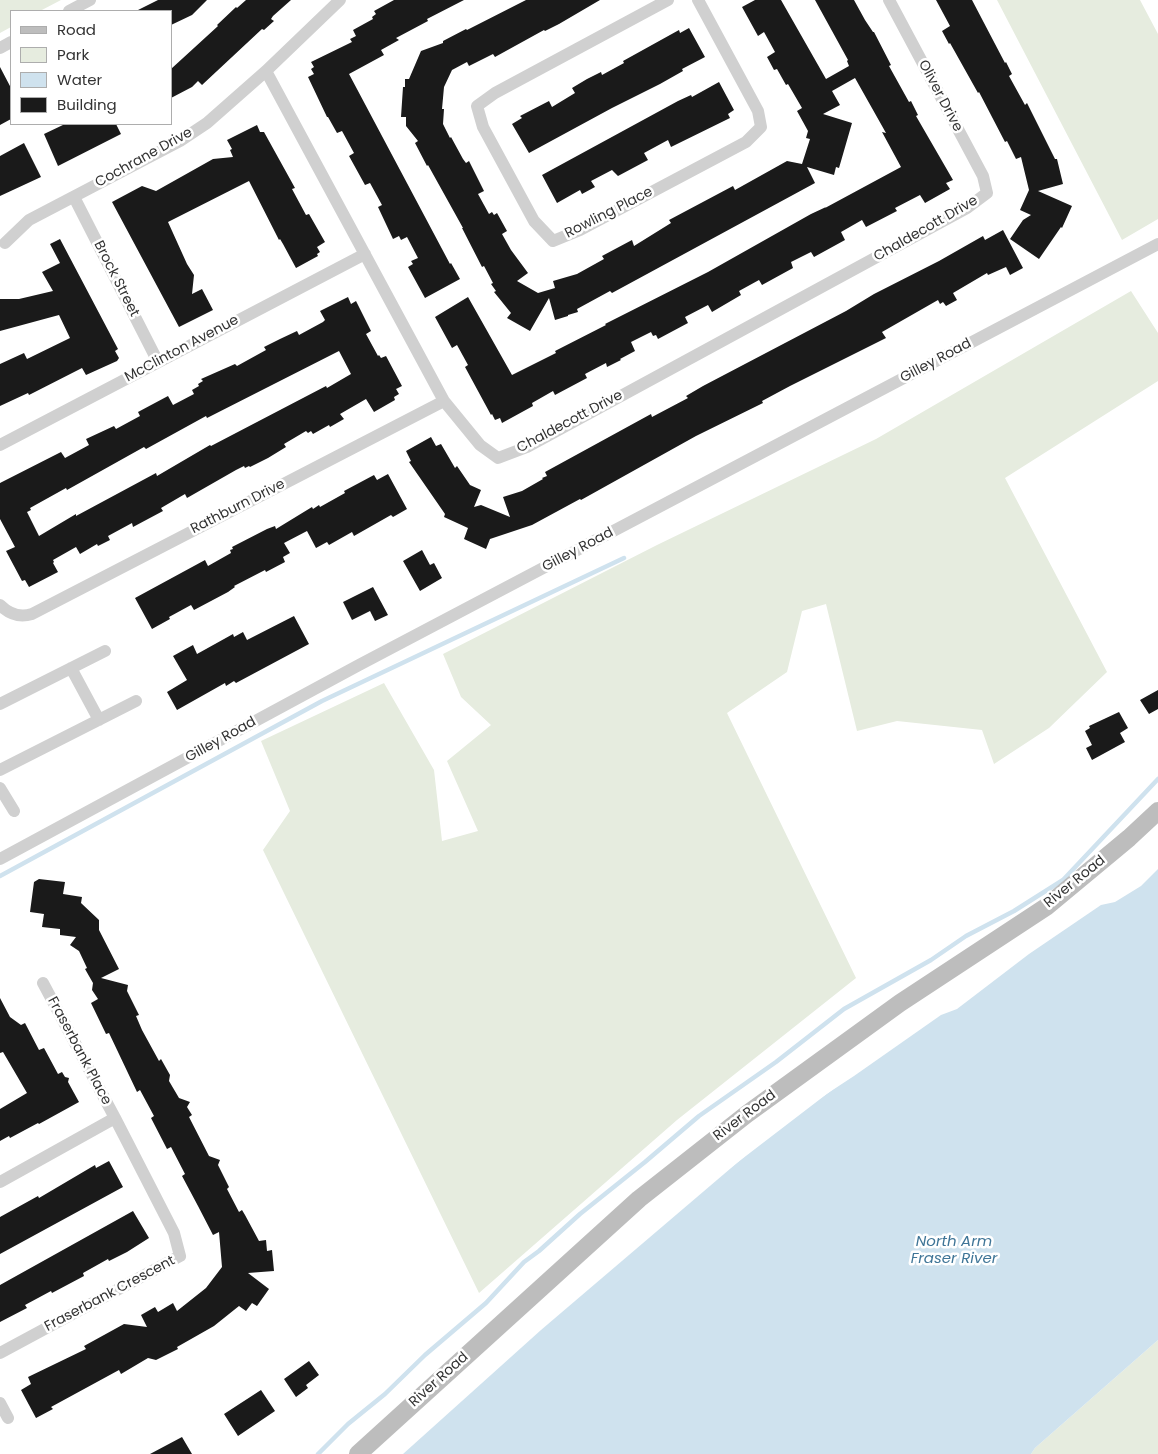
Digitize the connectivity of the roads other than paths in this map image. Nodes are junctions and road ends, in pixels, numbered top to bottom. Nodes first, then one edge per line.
1 (90, 0) edge
2 (340, 0) edge
3 (668, 0) edge
4 (698, 0) edge
5 (889, 0) edge
6 (71, 10) edge
7 (266, 71) junction
8 (987, 193) joint
9 (74, 197) junction
10 (6, 243) dead end
11 (1158, 244) edge
12 (365, 254) junction
13 (158, 362) junction
14 (444, 401) junction
15 (0, 445) edge
16 (0, 605) edge
17 (105, 651) dead end
18 (71, 668) junction
19 (136, 701) dead end
20 (0, 704) edge
21 (99, 720) junction
22 (0, 770) edge
23 (0, 788) edge
24 (14, 810) dead end
25 (1158, 810) edge
26 (0, 859) edge
27 (43, 983) dead end
28 (115, 1118) junction
29 (0, 1182) edge
30 (0, 1353) edge
31 (0, 1403) edge
32 (8, 1418) dead end
33 (358, 1454) edge

1 - 6 street
2 - 7 street, Cochrane Drive
3 - 4 street, Rowling Place
5 - 8 street, Oliver Drive
7 - 9 street, Cochrane Drive
7 - 12 street, Chaldecott Drive
8 - 14 street, Chaldecott Drive
9 - 10 street, Cochrane Drive
9 - 13 street, Brock Street
11 - 26 street, Gilley Road
12 - 13 street, McClinton Avenue
12 - 14 street, Chaldecott Drive
13 - 15 street, McClinton Avenue
14 - 16 street, Rathburn Drive
17 - 18 street
18 - 20 street
18 - 21 street
19 - 21 street
21 - 22 street
23 - 24 street
25 - 33 street, River Road
27 - 28 street, Fraserbank Place
28 - 29 street
28 - 30 street, Fraserbank Crescent
31 - 32 street

